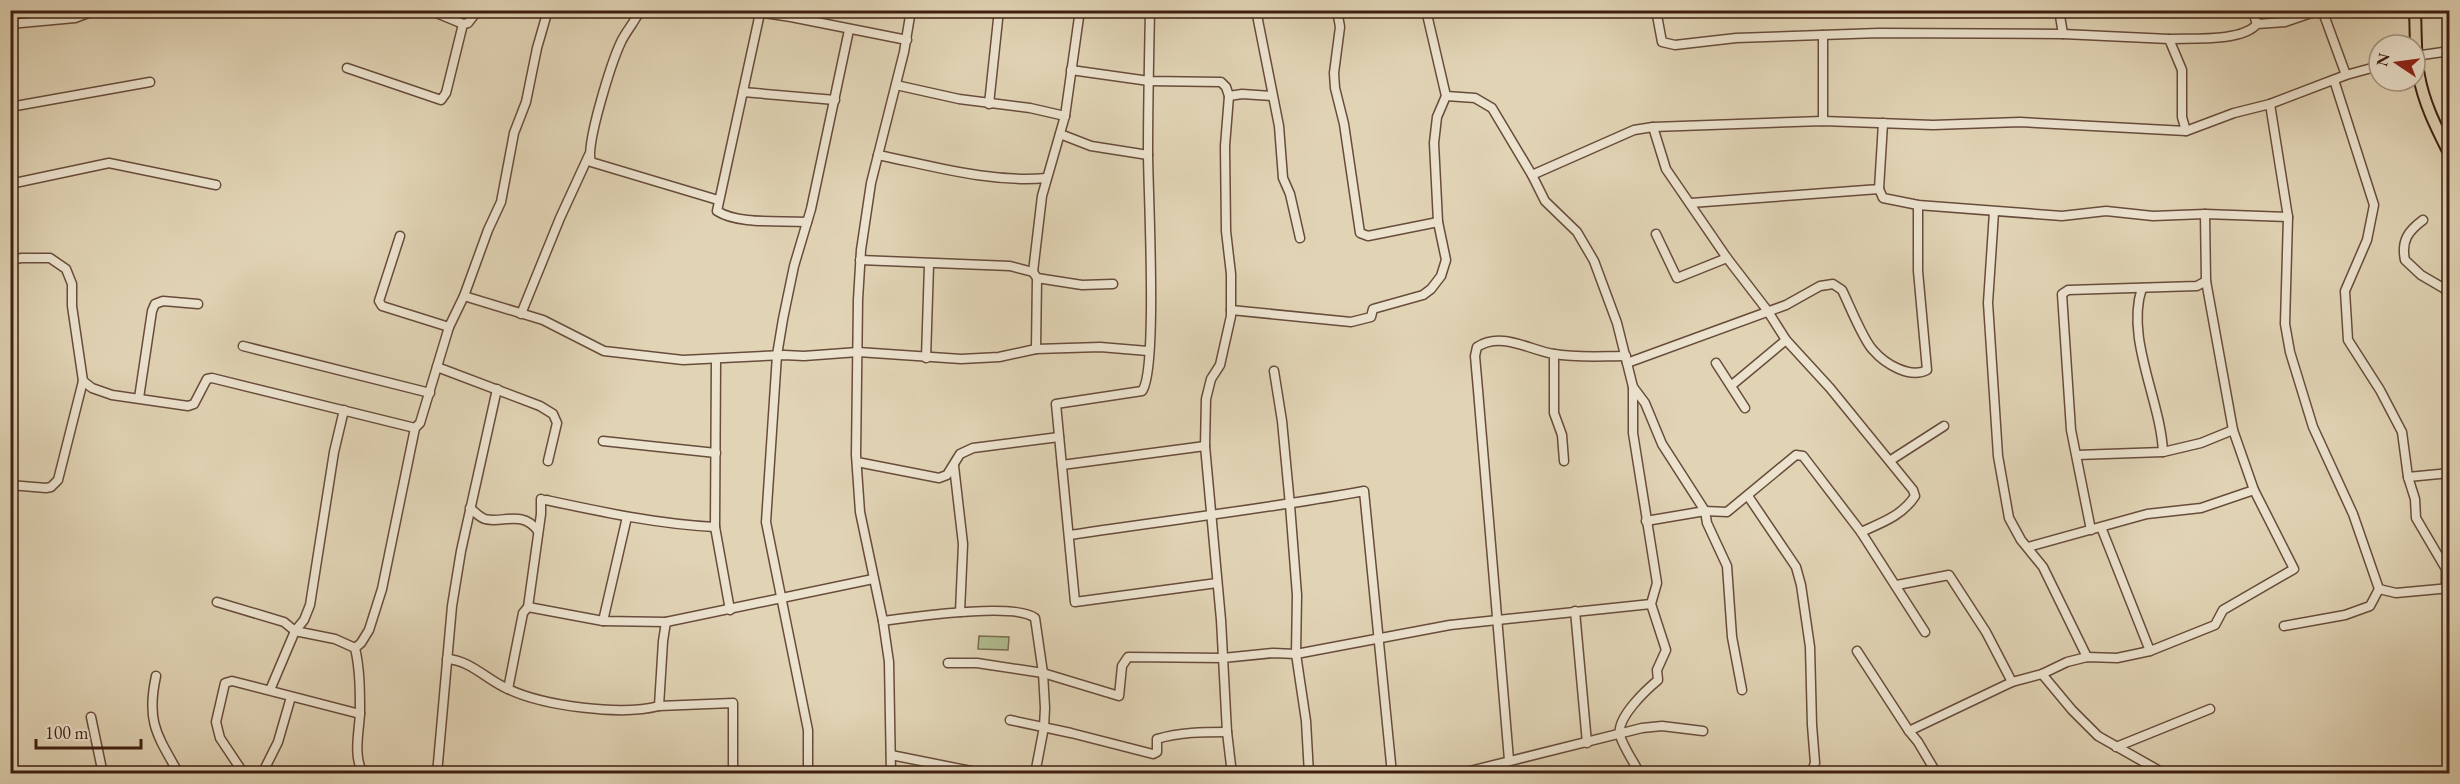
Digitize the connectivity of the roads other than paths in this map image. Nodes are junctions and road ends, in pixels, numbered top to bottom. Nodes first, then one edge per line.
1 (96, 10) edge
2 (429, 10) edge
3 (478, 10) edge
4 (640, 10) edge
5 (744, 10) edge
6 (911, 10) edge
7 (999, 10) edge
8 (1080, 10) edge
9 (1256, 10) edge
10 (1337, 10) edge
11 (1426, 10) edge
12 (1656, 10) edge
13 (2059, 10) edge
14 (2252, 10) edge
15 (2415, 10) edge
16 (546, 11) edge
17 (1148, 11) edge
18 (1199, 11) edge
19 (760, 13) junction
20 (10, 24) edge
21 (463, 24) junction
22 (2257, 24) junction
23 (849, 30) junction
24 (2416, 33) edge
25 (2063, 34) junction
26 (1823, 35) junction
27 (2169, 39) junction
28 (907, 40) junction
29 (2450, 51) edge
30 (2427, 54) edge
31 (347, 68) dead end
32 (2367, 69) edge
33 (1071, 70) junction
34 (2346, 75) junction
35 (2334, 80) junction
36 (1149, 81) junction
37 (150, 82) dead end
38 (896, 85) junction
39 (742, 92) junction
40 (2422, 93) edge
41 (1229, 96) junction
42 (1272, 96) junction
43 (1446, 96) junction
44 (836, 100) junction
45 (989, 104) junction
46 (2271, 104) junction
47 (10, 107) edge
48 (1065, 116) junction
49 (1823, 122) junction
50 (1883, 123) junction
51 (1653, 126) junction
52 (2186, 131) junction
53 (1060, 134) junction
54 (2450, 154) edge
55 (589, 155) junction
56 (878, 155) junction
57 (1148, 155) junction
58 (1532, 175) junction
59 (1046, 178) junction
60 (10, 184) edge
61 (216, 185) dead end
62 (1879, 189) junction
63 (718, 200) junction
64 (1691, 203) junction
65 (1917, 205) junction
66 (1994, 212) junction
67 (2205, 214) junction
68 (2288, 217) junction
69 (2423, 220) dead end
70 (807, 222) junction
71 (1438, 222) junction
72 (1656, 234) dead end
73 (400, 236) dead end
74 (1300, 238) dead end
75 (1727, 258) junction
76 (860, 260) junction
77 (10, 261) edge
78 (929, 265) junction
79 (1035, 275) junction
80 (2205, 281) junction
81 (1113, 284) dead end
82 (2142, 288) junction
83 (464, 296) junction
84 (2450, 298) edge
85 (198, 304) dead end
86 (1231, 310) junction
87 (1767, 310) junction
88 (521, 314) junction
89 (449, 327) junction
90 (1786, 340) junction
91 (243, 346) dead end
92 (1035, 349) junction
93 (1148, 351) junction
94 (858, 352) junction
95 (1554, 354) junction
96 (777, 355) junction
97 (926, 358) junction
98 (716, 359) junction
99 (1626, 360) junction
100 (1716, 363) dead end
101 (436, 367) junction
102 (1274, 370) dead end
103 (83, 381) junction
104 (1732, 385) junction
105 (1633, 387) junction
106 (497, 389) junction
107 (430, 393) junction
108 (140, 398) junction
109 (1745, 408) dead end
110 (344, 410) junction
111 (1944, 426) dead end
112 (415, 428) junction
113 (2233, 430) junction
114 (1059, 437) junction
115 (603, 441) dead end
116 (1205, 446) junction
117 (2163, 452) junction
118 (716, 453) junction
119 (2077, 455) junction
120 (1891, 460) junction
121 (548, 461) dead end
122 (1564, 461) dead end
123 (857, 462) junction
124 (1062, 465) junction
125 (954, 466) junction
126 (2450, 473) edge
127 (2408, 477) junction
128 (10, 484) edge
129 (2254, 490) junction
130 (1748, 496) junction
131 (1290, 505) junction
132 (470, 507) junction
133 (1704, 510) junction
134 (1211, 514) junction
135 (627, 518) junction
136 (1646, 521) junction
137 (715, 527) junction
138 (2101, 527) junction
139 (2091, 530) junction
140 (538, 531) junction
141 (1861, 532) junction
142 (1070, 535) junction
143 (2028, 547) junction
144 (873, 579) junction
145 (1217, 583) junction
146 (1897, 585) junction
147 (2448, 588) edge
148 (2379, 589) junction
149 (780, 599) junction
150 (217, 602) dead end
151 (1651, 604) junction
152 (528, 607) junction
153 (730, 610) junction
154 (1575, 611) junction
155 (960, 612) junction
156 (1498, 619) junction
157 (603, 621) junction
158 (666, 621) junction
159 (883, 621) junction
160 (2284, 626) dead end
161 (295, 630) junction
162 (1925, 632) dead end
163 (1378, 639) junction
164 (355, 648) junction
165 (1857, 651) dead end
166 (2150, 651) junction
167 (1296, 654) junction
168 (2087, 657) junction
169 (1223, 658) junction
170 (447, 659) junction
171 (948, 663) dead end
172 (1042, 673) junction
173 (2042, 675) junction
174 (156, 676) dead end
175 (2012, 682) junction
176 (508, 689) junction
177 (270, 690) junction
178 (1742, 690) dead end
179 (291, 697) junction
180 (659, 706) junction
181 (2210, 709) dead end
182 (360, 714) junction
183 (91, 717) dead end
184 (1010, 720) dead end
185 (1044, 727) junction
186 (1702, 731) dead end
187 (1227, 732) junction
188 (1909, 732) junction
189 (1620, 734) junction
190 (1587, 742) junction
191 (2116, 747) junction
192 (891, 755) junction
193 (1509, 760) junction
194 (103, 774) edge
195 (179, 774) edge
196 (244, 774) edge
197 (262, 774) edge
198 (363, 774) edge
199 (437, 774) edge
200 (732, 774) edge
201 (808, 774) edge
202 (891, 774) edge
203 (986, 774) edge
204 (1035, 774) edge
205 (1232, 774) edge
206 (1310, 774) edge
207 (1392, 774) edge
208 (1458, 774) edge
209 (1640, 774) edge
210 (1807, 774) edge
211 (1937, 774) edge
212 (2165, 774) edge

1 - 20 street
2 - 21 street
3 - 21 street
4 - 55 street
5 - 19 street
6 - 28 street
7 - 45 street
8 - 33 street
9 - 42 street
10 - 71 street
11 - 43 street
12 - 26 street
13 - 25 street
14 - 22 street
15 - 24 main road
16 - 83 street
17 - 18 street
17 - 36 street
19 - 23 street
19 - 39 street
21 - 31 street
22 - 27 street
22 - 34 street
23 - 28 street
23 - 44 street
25 - 26 street
25 - 27 street
26 - 49 street
27 - 52 street
28 - 38 street
29 - 30 street
32 - 34 street
33 - 36 street
33 - 48 street
34 - 35 street
35 - 46 street
35 - 127 street
36 - 41 street
36 - 57 street
37 - 47 street
38 - 45 street
38 - 56 street
39 - 44 street
39 - 63 street
40 - 54 main road
41 - 42 street
41 - 86 street
42 - 74 street
43 - 58 street
43 - 71 street
44 - 70 street
45 - 48 street
46 - 52 street
46 - 68 street
48 - 53 street
49 - 50 street
49 - 51 street
50 - 52 street
50 - 62 street
51 - 58 street
51 - 64 street
53 - 57 street
53 - 59 street
55 - 63 street
55 - 88 street
56 - 59 street
56 - 76 street
57 - 93 street
58 - 99 street
59 - 79 street
60 - 61 street
62 - 64 street
62 - 65 street
63 - 70 street
64 - 75 street
65 - 66 street
65 - 87 street
66 - 67 street
66 - 143 street
67 - 68 street
67 - 80 street
68 - 148 street
69 - 84 street
70 - 96 street
71 - 86 street
72 - 75 street
73 - 89 street
75 - 87 street
76 - 78 street
76 - 94 street
77 - 103 street
78 - 79 street
78 - 97 street
79 - 81 street
79 - 92 street
80 - 82 street
80 - 113 street
82 - 117 street
82 - 119 street
83 - 88 street
83 - 89 street
85 - 108 street
86 - 116 street
87 - 90 street
87 - 99 street
88 - 98 street
89 - 101 street
90 - 104 street
90 - 120 street
91 - 107 street
92 - 93 street
92 - 97 street
93 - 114 street
94 - 96 street
94 - 97 street
94 - 123 street
95 - 99 street
95 - 122 street
95 - 156 street
96 - 98 street
96 - 149 street
98 - 118 street
99 - 105 street
100 - 104 street
101 - 106 street
101 - 107 street
102 - 131 street
103 - 108 street
103 - 128 street
104 - 109 street
105 - 133 street
105 - 136 street
106 - 121 street
106 - 132 street
107 - 112 street
108 - 110 street
110 - 112 street
110 - 161 street
111 - 120 street
112 - 164 street
113 - 117 street
113 - 129 street
114 - 124 street
114 - 125 street
115 - 118 street
116 - 124 street
116 - 134 street
117 - 119 street
118 - 137 street
119 - 139 street
120 - 141 street
123 - 125 street
123 - 144 street
124 - 142 street
125 - 155 street
126 - 127 street
127 - 147 street
129 - 138 street
129 - 166 street
130 - 133 street
130 - 141 street
130 - 210 street
131 - 134 street
131 - 163 street
131 - 167 street
132 - 140 street
132 - 170 street
133 - 136 street
133 - 178 street
134 - 142 street
134 - 145 street
135 - 137 street
135 - 140 street
135 - 157 street
136 - 151 street
137 - 153 street
138 - 139 street
138 - 166 street
139 - 143 street
140 - 152 street
141 - 146 street
142 - 145 street
143 - 168 street
144 - 149 street
144 - 159 street
145 - 169 street
146 - 162 street
146 - 175 street
147 - 148 street
148 - 160 street
149 - 153 street
149 - 201 street
150 - 161 street
151 - 154 street
151 - 189 street
152 - 157 street
152 - 176 street
153 - 158 street
154 - 156 street
154 - 190 street
155 - 159 street
155 - 172 street
156 - 163 street
156 - 193 street
157 - 158 street
158 - 180 street
159 - 192 street
161 - 164 street
161 - 177 street
163 - 167 street
163 - 207 street
164 - 182 street
165 - 188 street
166 - 168 street
167 - 169 street
167 - 206 street
168 - 173 street
169 - 172 street
169 - 187 street
170 - 176 street
170 - 199 street
171 - 172 street
172 - 185 street
173 - 175 street
173 - 191 street
174 - 195 street
175 - 188 street
176 - 180 street
177 - 179 street
177 - 196 street
179 - 182 street
179 - 197 street
180 - 200 street
181 - 191 street
182 - 198 street
183 - 194 street
184 - 185 street
185 - 187 street
185 - 204 street
186 - 189 street
187 - 205 street
188 - 211 street
189 - 190 street
189 - 209 street
190 - 193 street
191 - 212 street
192 - 202 street
192 - 203 street
193 - 208 street

